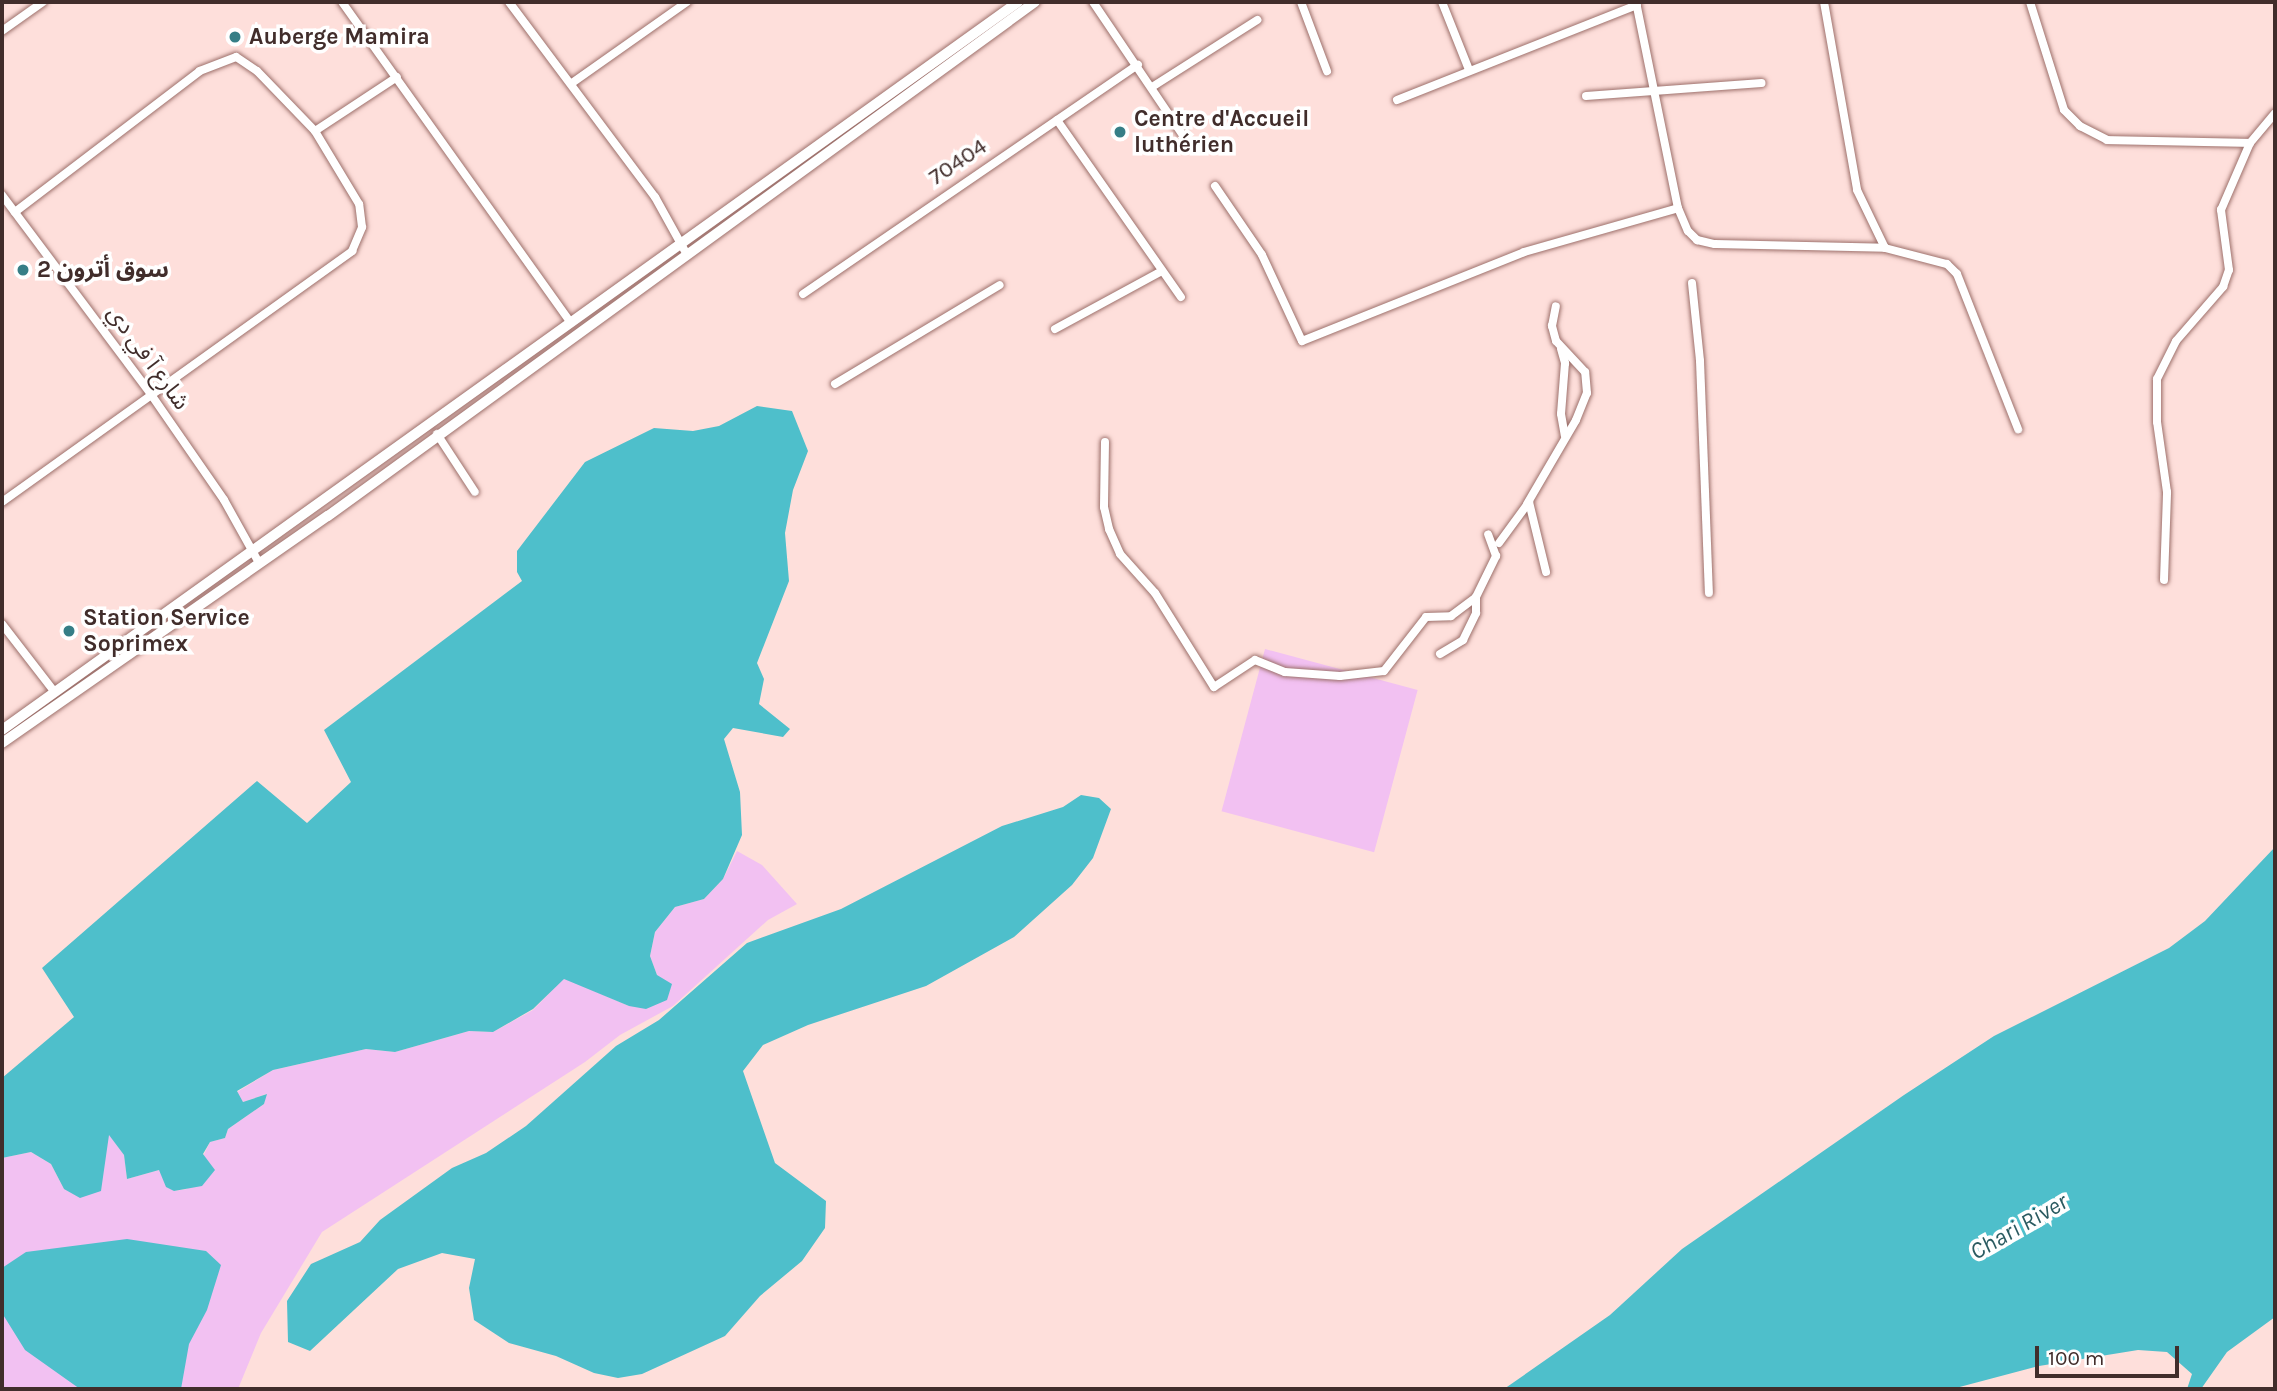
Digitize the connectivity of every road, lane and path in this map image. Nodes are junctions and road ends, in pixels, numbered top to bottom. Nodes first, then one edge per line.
1 (342, 2) edge
2 (509, 2) edge
3 (687, 2) edge
4 (1018, 2) edge
5 (1035, 2) edge
6 (1093, 2) edge
7 (1301, 2) edge
8 (1443, 2) edge
9 (1824, 2) edge
10 (2030, 2) edge
11 (39, 3) edge
12 (1636, 4) edge
13 (1256, 20) dead end
14 (2, 31) edge
15 (1138, 65) junction
16 (1469, 70) junction
17 (1327, 71) dead end
18 (397, 76) junction
19 (572, 83) junction
20 (1762, 83) dead end
21 (1152, 86) junction
22 (1654, 92) junction
23 (1586, 96) dead end
24 (1398, 100) dead end
25 (2275, 113) edge
26 (1057, 120) junction
27 (315, 131) junction
28 (1182, 134) dead end
29 (2250, 143) junction
30 (1215, 186) dead end
31 (2, 195) edge
32 (1678, 208) junction
33 (15, 212) junction
34 (684, 248) junction
35 (1885, 248) junction
36 (1160, 272) junction
37 (1692, 282) dead end
38 (1000, 285) dead end
39 (803, 294) dead end
40 (1181, 297) dead end
41 (1556, 306) dead end
42 (571, 323) junction
43 (1055, 329) dead end
44 (1560, 346) junction
45 (835, 384) dead end
46 (150, 393) junction
47 (2018, 429) dead end
48 (437, 434) junction
49 (1565, 436) junction
50 (1105, 442) dead end
51 (475, 492) dead end
52 (2, 502) edge
53 (1527, 504) junction
54 (1488, 534) dead end
55 (1499, 543) dead end
56 (252, 553) junction
57 (259, 563) junction
58 (1546, 572) dead end
59 (2165, 580) dead end
60 (1709, 593) dead end
61 (1476, 597) junction
62 (2, 624) edge
63 (1440, 654) dead end
64 (53, 691) junction
65 (2, 730) edge
66 (2, 743) edge

1 - 18 street
2 - 19 street
3 - 19 street
4 - 34 main road
5 - 34 main road
6 - 15 street
7 - 17 street
8 - 16 street
9 - 35 street
10 - 29 street
11 - 14 street
12 - 16 street
12 - 22 street
13 - 21 street
15 - 21 street
15 - 26 street, 70404
16 - 24 street
18 - 27 street
18 - 42 street
19 - 34 street
20 - 22 street
21 - 28 street
22 - 23 street
22 - 32 street
25 - 29 street
26 - 36 street
26 - 39 street, 70404
27 - 33 street
27 - 46 street
29 - 59 street
30 - 32 street
31 - 33 street, شارع آ في دي
32 - 35 street
33 - 46 street, شارع آ في دي
34 - 42 main road
34 - 48 main road
35 - 47 street
36 - 40 street
36 - 43 street
37 - 60 street
38 - 45 street
41 - 44 street
42 - 56 main road
44 - 49 street
44 - 49 street
46 - 52 street
46 - 56 street, شارع آ في دي
48 - 51 street
48 - 57 main road
49 - 53 street
50 - 61 street
53 - 55 street
53 - 58 street
54 - 61 street
56 - 57 street, شارع آ في دي
56 - 64 main road
57 - 66 main road
61 - 63 street
62 - 64 street
64 - 65 main road

